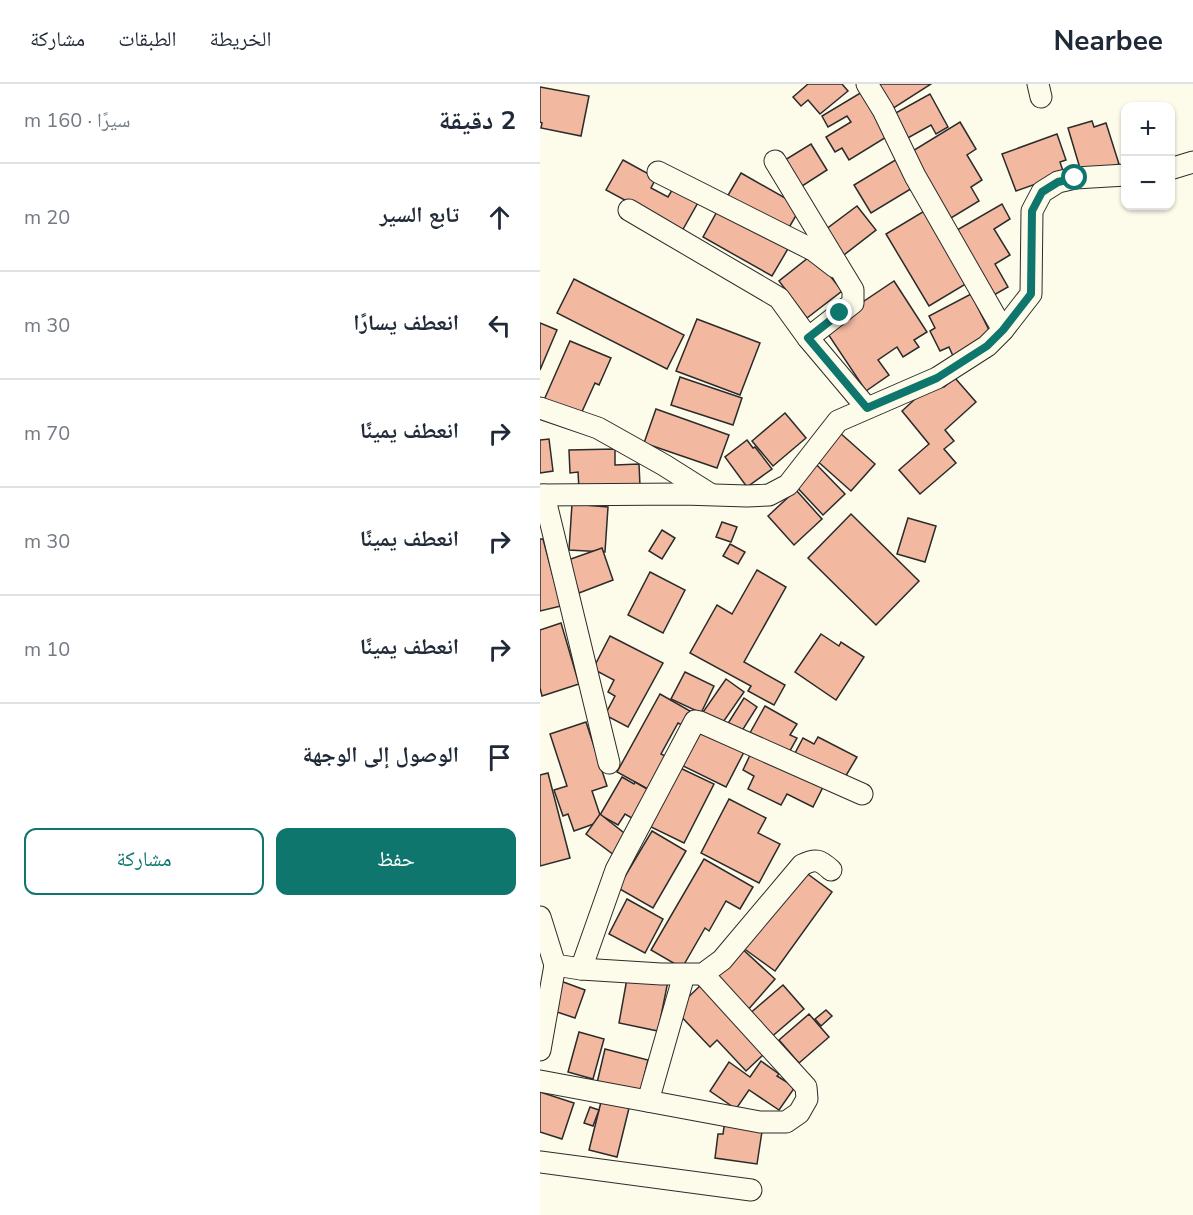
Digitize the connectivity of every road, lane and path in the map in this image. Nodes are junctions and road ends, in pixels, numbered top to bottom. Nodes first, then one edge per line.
1 (867, 84) edge
2 (776, 160) dead end
3 (1193, 162) edge
4 (1175, 168) edge
5 (658, 172) dead end
6 (1121, 175) edge
7 (629, 210) dead end
8 (843, 273) junction
9 (1003, 330) junction
10 (808, 338) junction
11 (540, 408) edge
12 (867, 408) junction
13 (542, 495) edge
14 (711, 495) junction
15 (609, 763) dead end
16 (862, 794) dead end
17 (831, 870) dead end
18 (540, 917) edge
19 (555, 964) junction
20 (581, 969) junction
21 (694, 975) junction
22 (540, 1050) edge
23 (540, 1081) edge
24 (648, 1101) junction
25 (540, 1162) edge
26 (751, 1190) dead end

1 - 9 street
2 - 8 street
3 - 4 street
5 - 8 street
6 - 9 street
7 - 10 street
8 - 10 street
9 - 12 street
10 - 12 street
11 - 14 street
12 - 14 street
13 - 14 street
13 - 15 street
16 - 20 street
17 - 21 street
18 - 19 street
19 - 20 street
19 - 22 street
20 - 21 street
21 - 24 street
21 - 24 street
23 - 24 street
25 - 26 street

